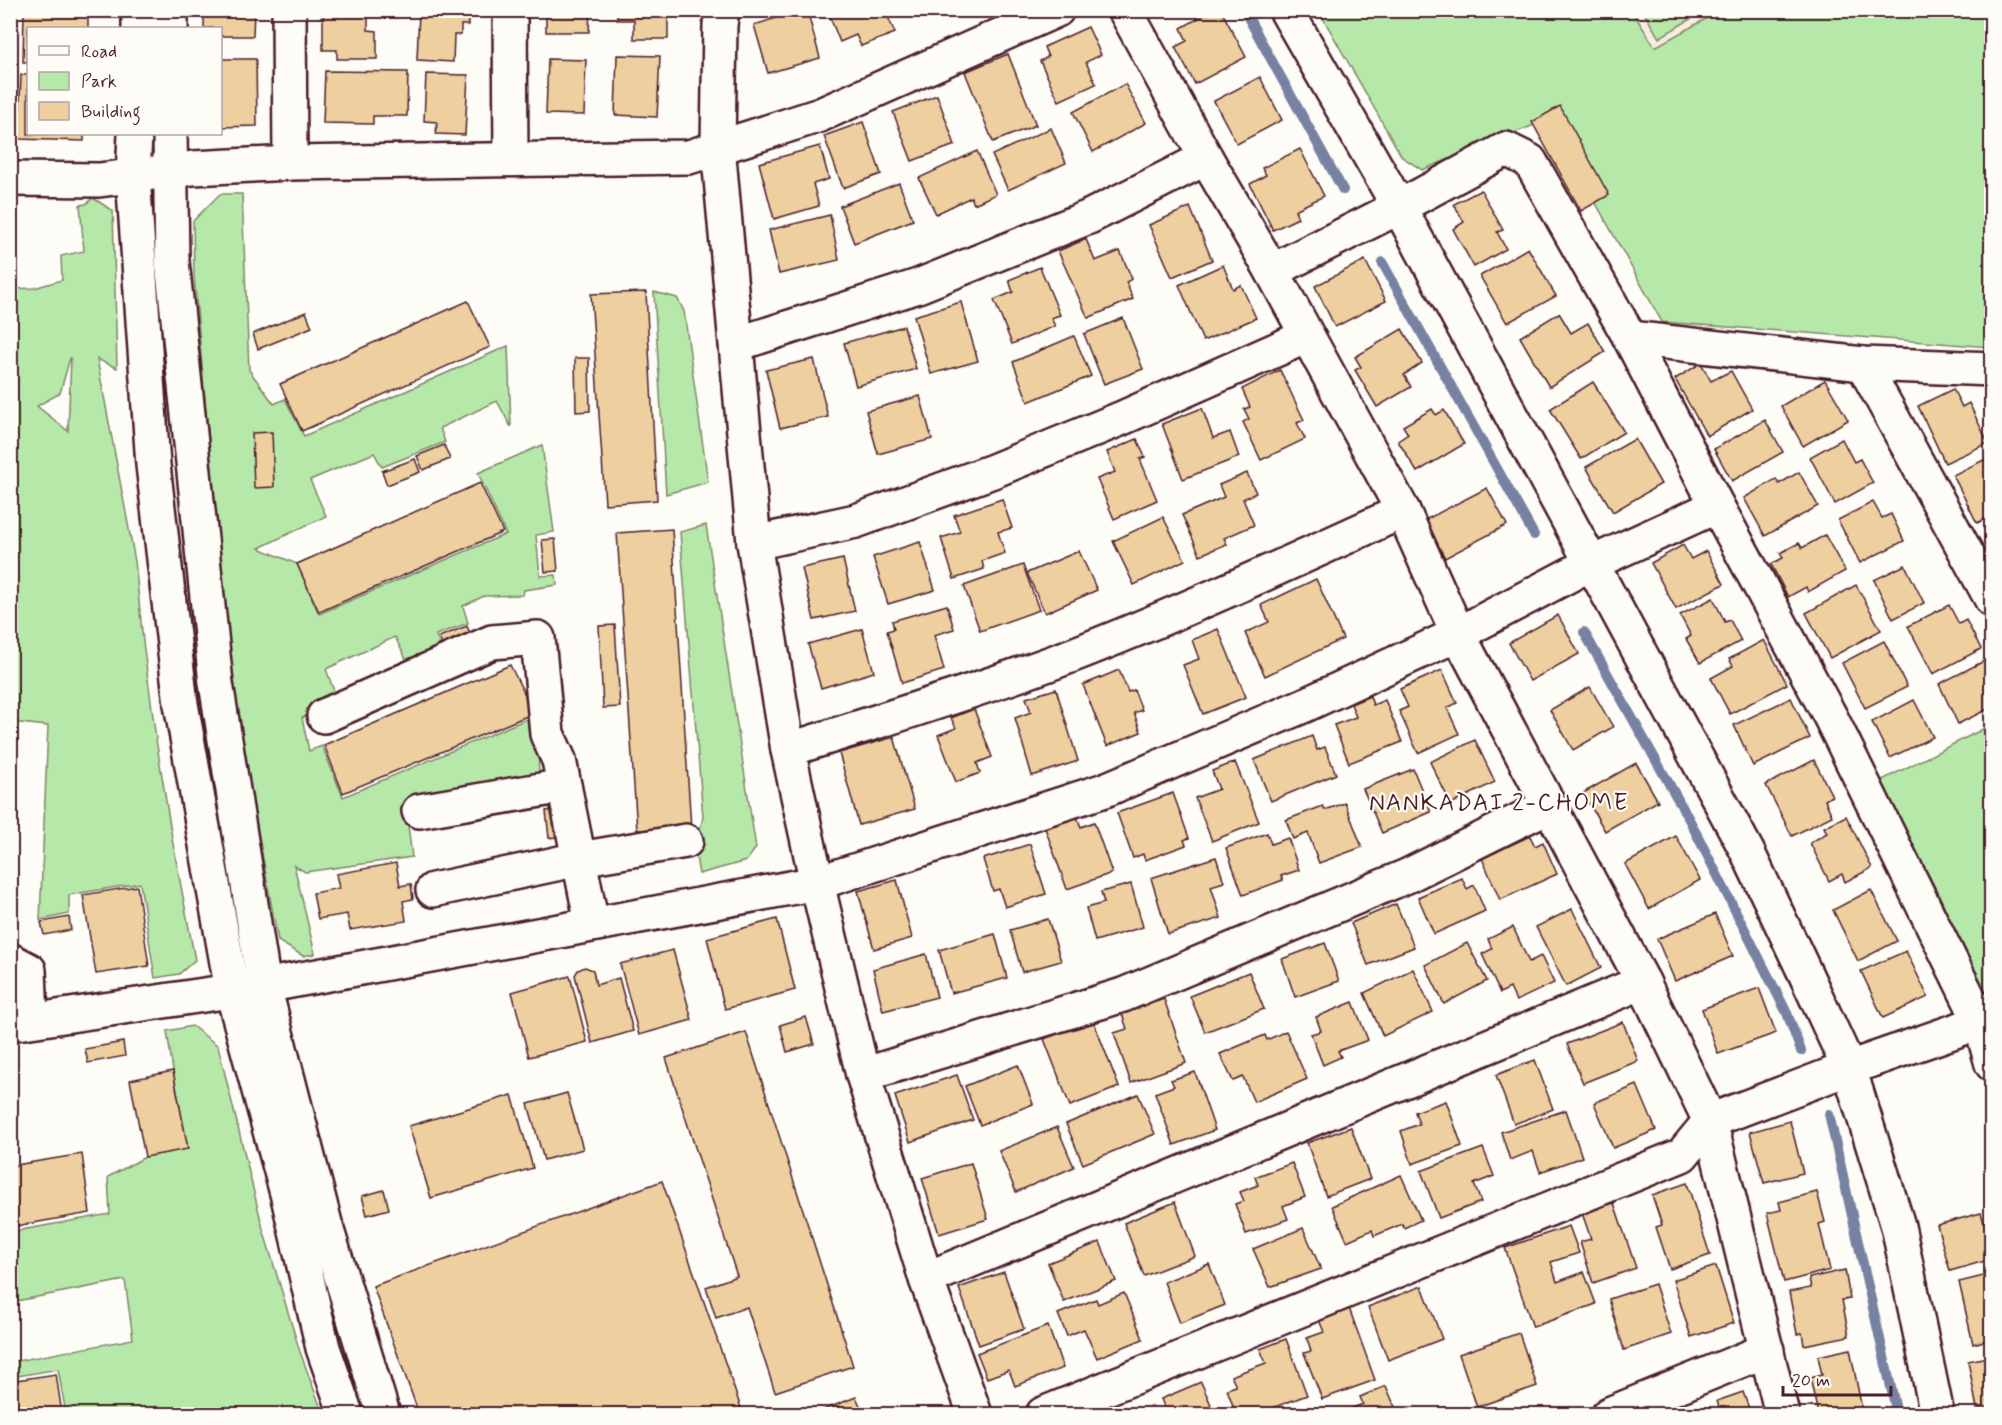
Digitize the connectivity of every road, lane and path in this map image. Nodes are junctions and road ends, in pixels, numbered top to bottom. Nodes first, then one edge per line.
1 (139, 10) edge
2 (171, 10) edge
3 (289, 10) edge
4 (510, 10) edge
5 (722, 10) edge
6 (1058, 10) edge
7 (1125, 10) edge
8 (1286, 10) edge
9 (139, 27) edge
10 (171, 27) edge
11 (135, 135) edge
12 (170, 135) edge
13 (718, 146) junction
14 (511, 158) junction
15 (1206, 159) junction
16 (290, 163) junction
17 (169, 171) junction
18 (133, 176) junction
19 (10, 179) edge
20 (1399, 207) junction
21 (1272, 272) junction
22 (1307, 336) junction
23 (1630, 338) junction
24 (737, 344) junction
25 (1863, 364) junction
26 (1992, 369) edge
27 (1717, 506) junction
28 (1403, 511) junction
29 (754, 543) junction
30 (1590, 564) junction
31 (1992, 600) edge
32 (1458, 634) junction
33 (324, 716) dead end
34 (788, 750) junction
35 (564, 786) junction
36 (1550, 805) junction
37 (420, 811) dead end
38 (686, 841) dead end
39 (579, 859) junction
40 (817, 882) junction
41 (433, 890) dead end
42 (592, 924) junction
43 (10, 960) edge
44 (1643, 982) junction
45 (248, 988) junction
46 (1986, 1020) edge
47 (21, 1022) edge
48 (1992, 1064) edge
49 (1849, 1068) junction
50 (863, 1075) junction
51 (1710, 1121) junction
52 (926, 1279) junction
53 (1767, 1350) junction
54 (346, 1414) edge
55 (383, 1414) edge
56 (975, 1414) edge
57 (1043, 1414) edge
58 (1609, 1414) edge
59 (1782, 1414) edge
60 (1937, 1414) edge

1 - 9 street
2 - 10 street
3 - 16 street
4 - 14 street
5 - 13 street
6 - 13 street
7 - 15 street
8 - 20 street
11 - 18 street
12 - 17 street
13 - 14 street
13 - 24 street
14 - 16 street
15 - 21 street
15 - 24 street
16 - 17 street
17 - 18 street
17 - 45 street
18 - 19 street
18 - 45 street
20 - 21 street
20 - 23 street
20 - 30 street
21 - 22 street
22 - 28 street
22 - 29 street
23 - 25 street
23 - 27 street
24 - 29 street
25 - 26 street
25 - 31 street
27 - 30 street
27 - 46 street
28 - 32 street
28 - 34 street
29 - 34 street
30 - 32 street
30 - 49 street
32 - 36 street
32 - 40 street
33 - 35 street
34 - 40 street
35 - 37 street
35 - 39 street
36 - 44 street
36 - 50 street
38 - 39 street
39 - 41 street
39 - 42 street
40 - 42 street
40 - 50 street
42 - 45 street
43 - 47 street
44 - 51 street
44 - 52 street
45 - 47 street
45 - 54 street
45 - 55 street
46 - 48 street
46 - 49 street
49 - 51 street
49 - 60 street
50 - 52 street
51 - 53 street
51 - 57 street
52 - 56 street
53 - 58 street
53 - 59 street

